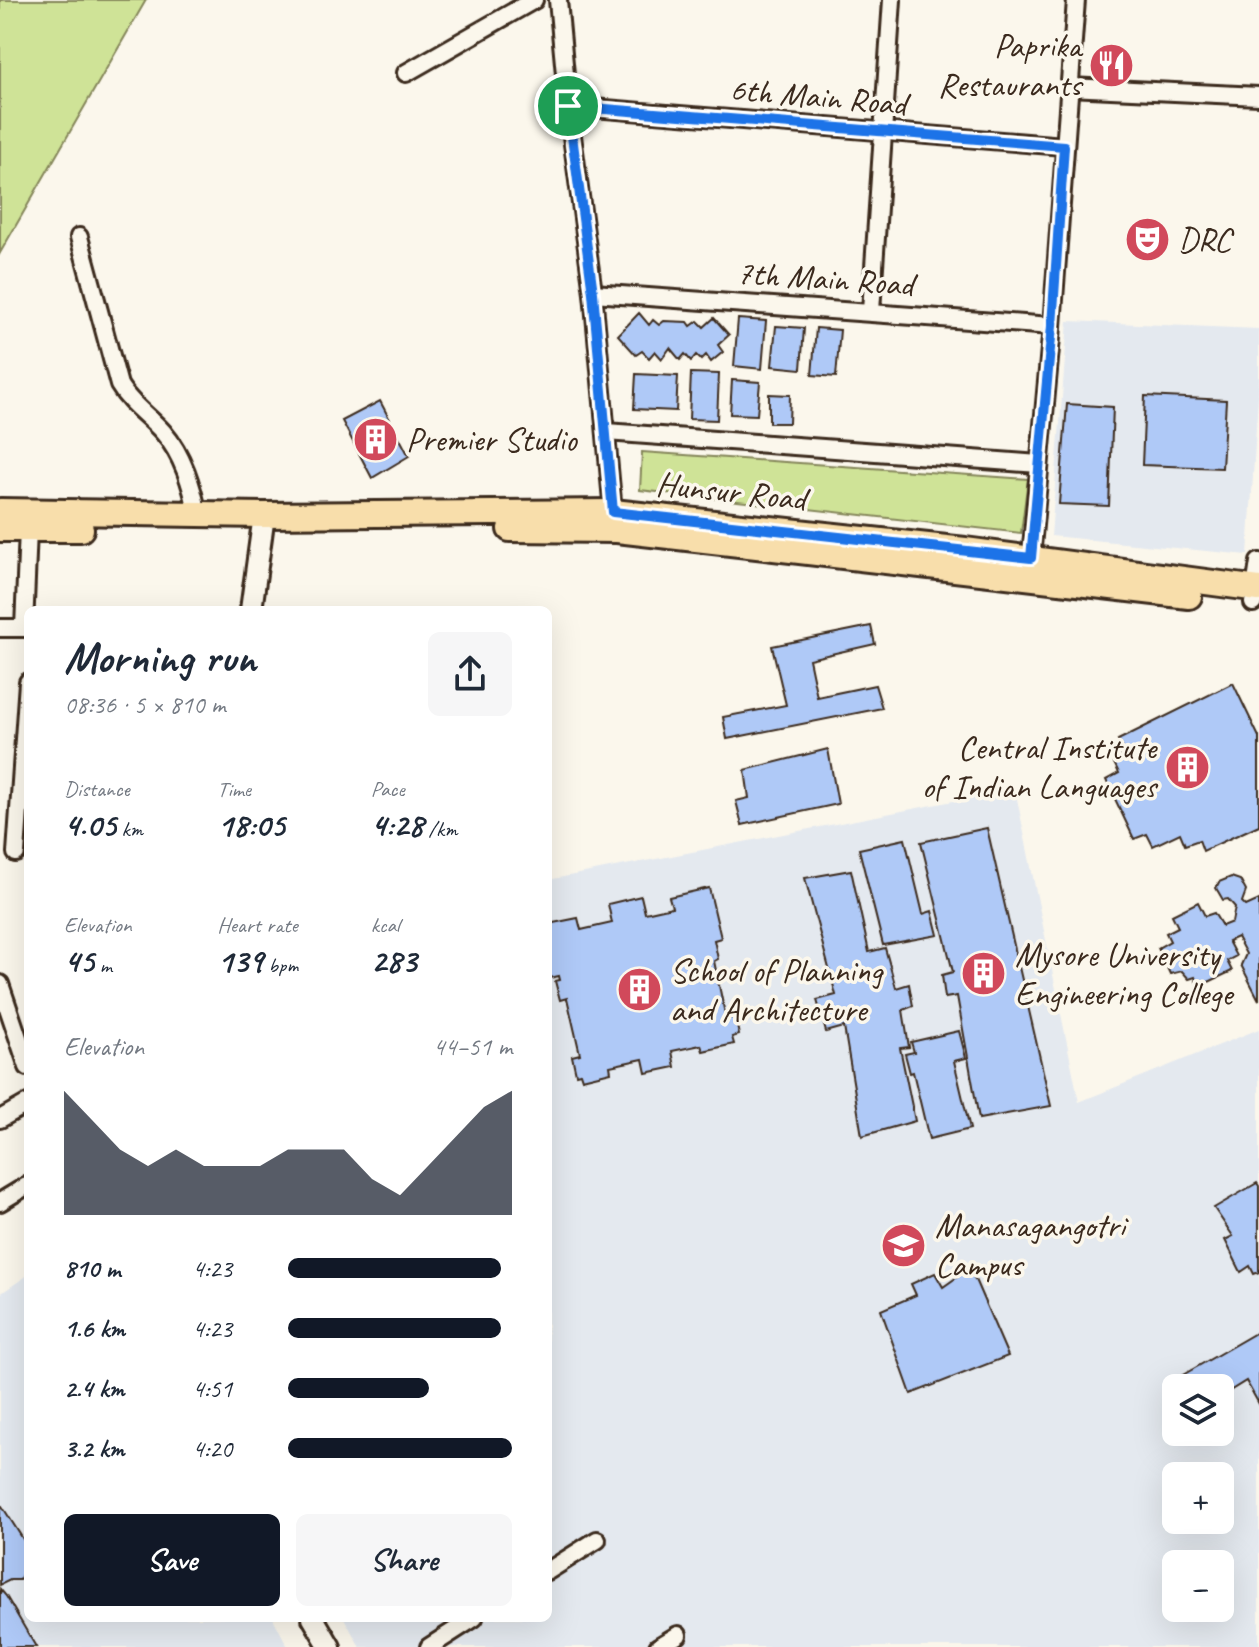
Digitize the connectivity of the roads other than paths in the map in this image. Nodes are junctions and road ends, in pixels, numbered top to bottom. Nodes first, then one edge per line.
1 (533, 0) edge
2 (558, 0) edge
3 (892, 0) edge
4 (1076, 0) edge
5 (406, 73) dead end
6 (1069, 87) junction
7 (1259, 96) edge
8 (568, 106) junction
9 (883, 132) junction
10 (1064, 146) junction
11 (79, 237) dead end
12 (593, 293) junction
13 (871, 311) junction
14 (1052, 326) junction
15 (606, 432) junction
16 (1039, 464) junction
17 (0, 511) edge
18 (613, 512) junction
19 (198, 515) junction
20 (262, 523) junction
21 (0, 529) edge
22 (28, 529) junction
23 (1259, 562) edge
24 (1030, 568) junction
25 (1257, 596) edge
26 (26, 606) edge
27 (252, 606) edge
28 (0, 628) edge
29 (24, 628) edge
30 (24, 794) edge
31 (22, 850) edge
32 (0, 862) edge
33 (0, 984) edge
34 (24, 1055) edge
35 (24, 1105) edge
36 (0, 1119) edge
37 (24, 1187) edge
38 (0, 1202) edge
39 (597, 1540) dead end
40 (552, 1568) edge
41 (315, 1622) edge
42 (468, 1622) edge
43 (678, 1635) dead end
44 (330, 1647) edge
45 (429, 1647) edge
46 (658, 1647) edge

1 - 5 street
2 - 8 street
3 - 9 street
4 - 6 street
6 - 7 street
6 - 10 street
8 - 9 street, 6th Main Road
8 - 12 street
9 - 10 street, 6th Main Road
9 - 13 street
10 - 14 street
11 - 19 street
12 - 13 street, 7th Main Road
12 - 15 street
13 - 14 street, 7th Main Road
14 - 16 street
15 - 16 street
15 - 18 street
16 - 24 street
17 - 19 main road, Hunsur Road
18 - 20 main road, Hunsur Road
18 - 24 main road, Hunsur Road
19 - 20 main road, Hunsur Road
20 - 22 main road
20 - 24 main road
20 - 27 street
21 - 22 main road
22 - 26 street
23 - 25 street
24 - 25 main road, Hunsur Road
28 - 29 street
30 - 31 street
31 - 32 street
33 - 34 street
35 - 36 street
37 - 38 street
39 - 40 street
41 - 44 street
42 - 45 street
43 - 46 street

